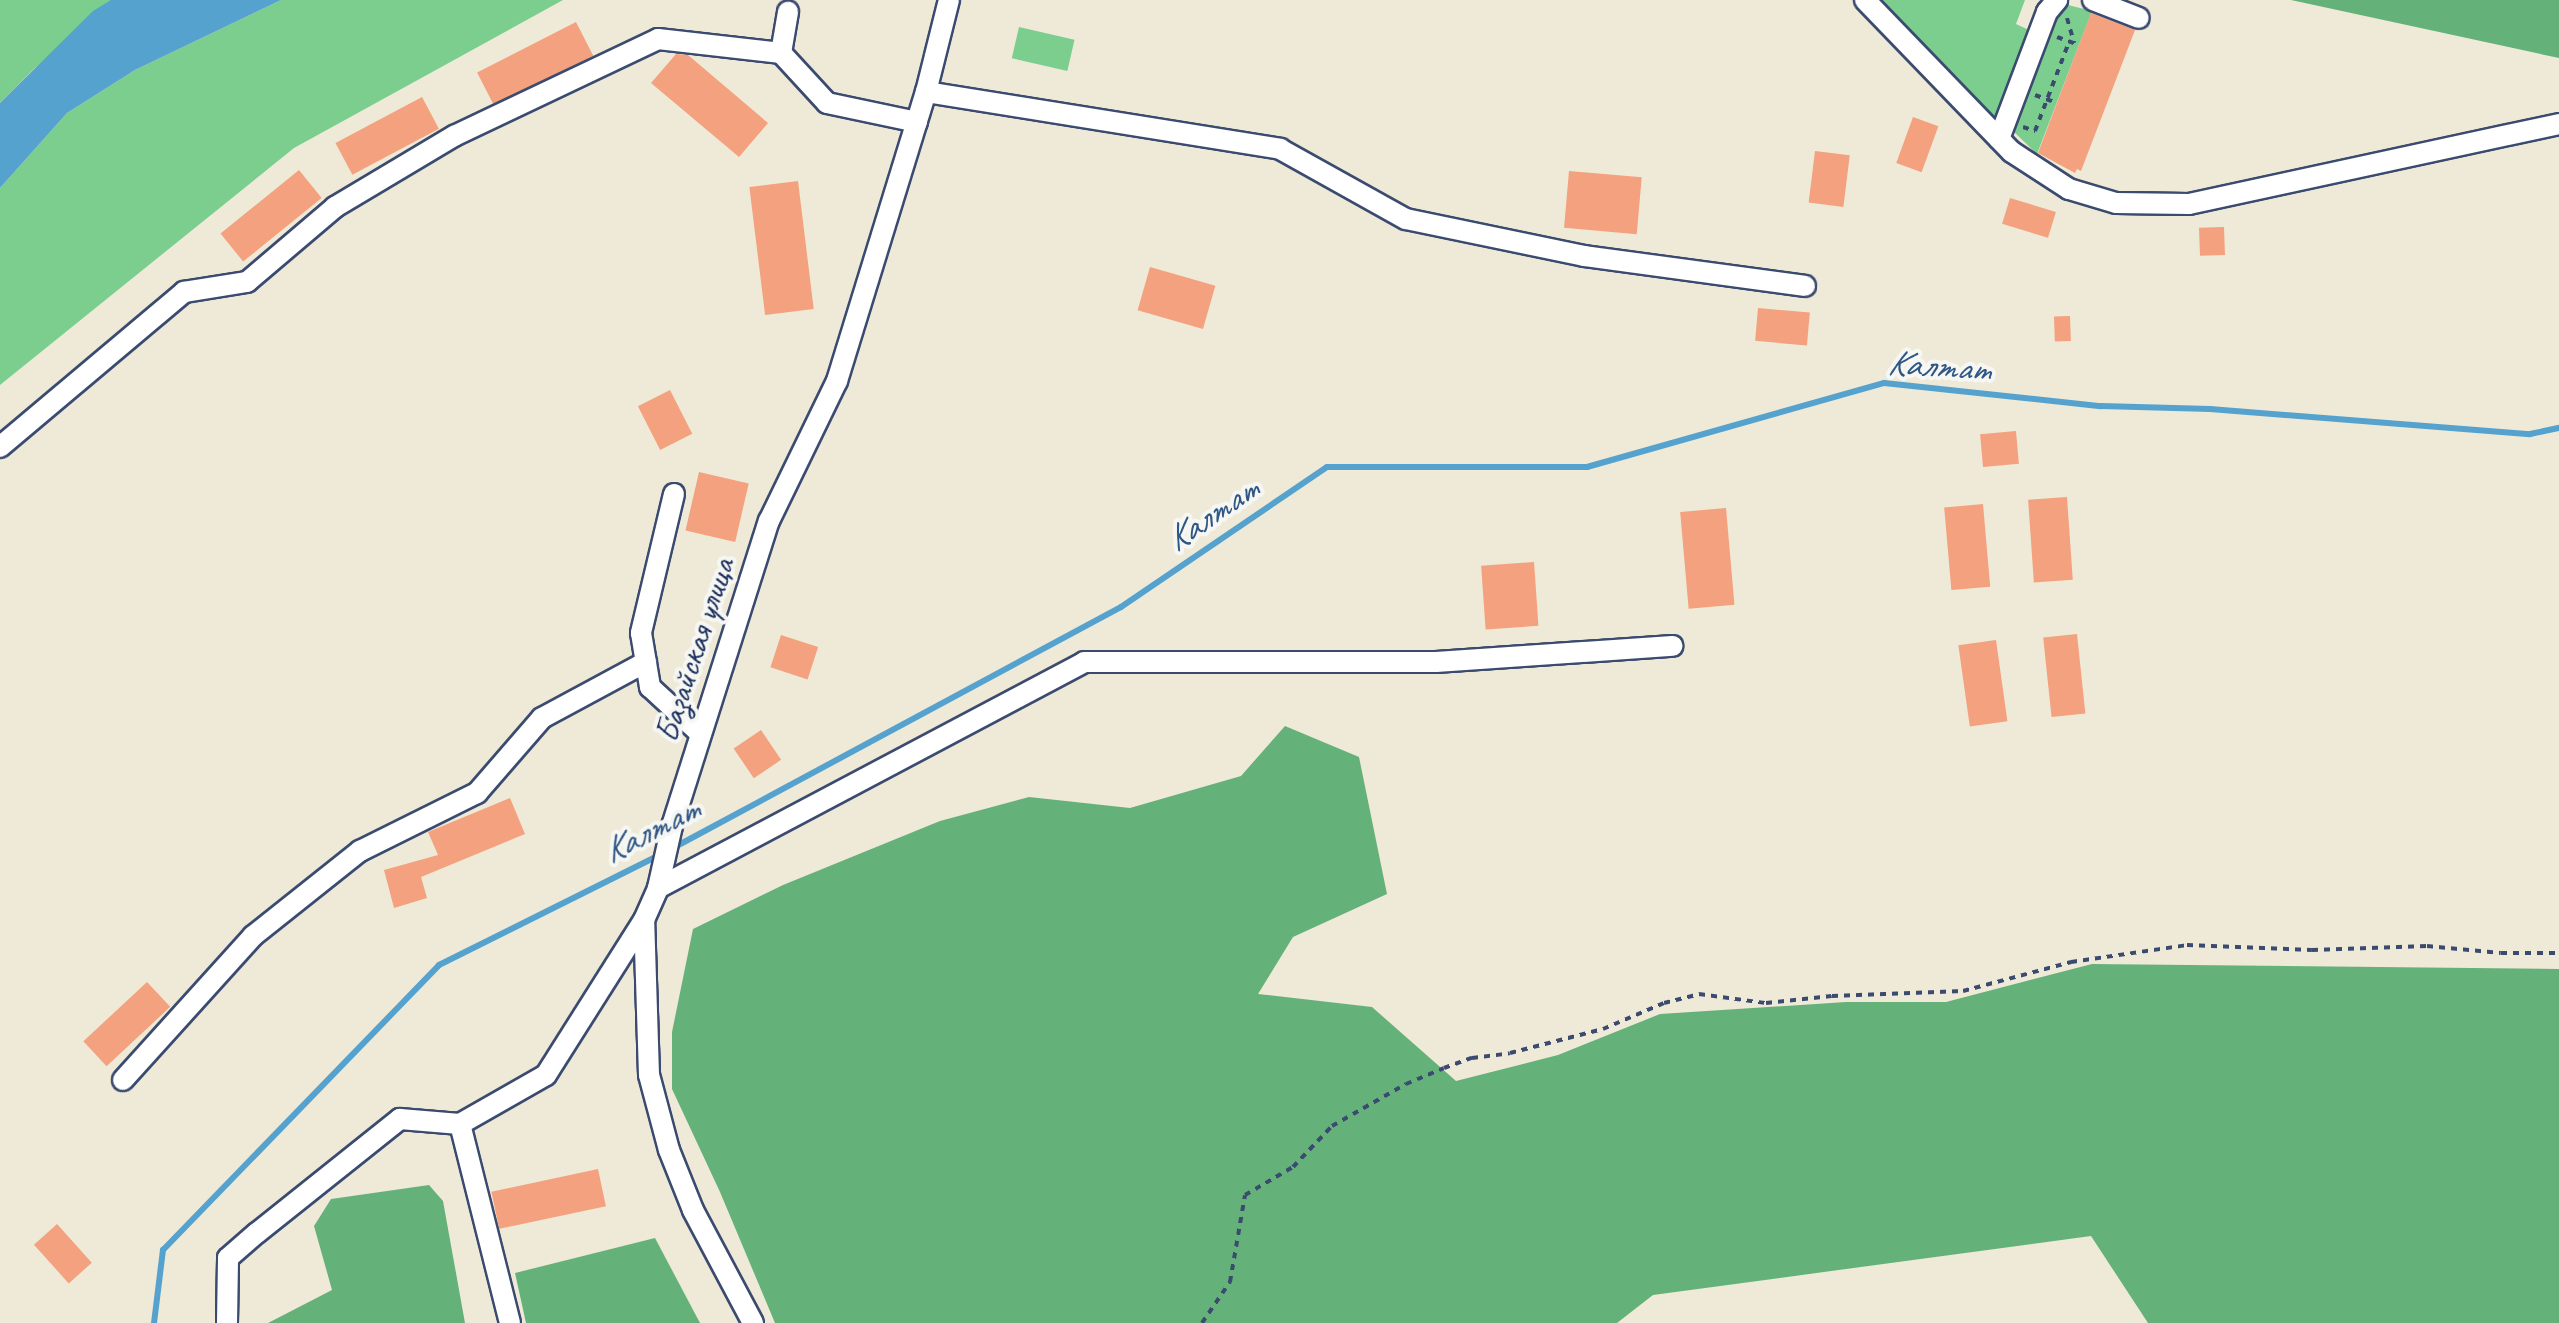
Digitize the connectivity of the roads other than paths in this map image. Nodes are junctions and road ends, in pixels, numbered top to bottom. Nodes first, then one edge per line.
1 (949, 0) edge
2 (1865, 0) edge
3 (2093, 0) edge
4 (2060, 4) edge
5 (788, 12) dead end
6 (2139, 18) dead end
7 (781, 53) junction
8 (926, 92) junction
9 (917, 122) junction
10 (2559, 124) edge
11 (1999, 139) junction
12 (1805, 286) dead end
13 (0, 447) edge
14 (674, 494) dead end
15 (1672, 646) dead end
16 (646, 662) junction
17 (701, 734) junction
18 (659, 882) junction
19 (644, 920) junction
20 (123, 1080) dead end
21 (460, 1124) junction
22 (227, 1323) edge
23 (510, 1323) edge
24 (753, 1323) edge

1 - 8 street, Базайская улица
2 - 11 street
3 - 6 street
4 - 11 street
5 - 7 street
7 - 9 street
7 - 13 street
8 - 9 street, Базайская улица
8 - 12 street
9 - 17 street, Базайская улица
10 - 11 street
14 - 16 street
15 - 18 street
16 - 17 street
16 - 20 street
17 - 18 street, Базайская улица
18 - 19 street, Базайская улица
19 - 21 street
19 - 24 street, Базайская улица
21 - 22 street
21 - 23 street

